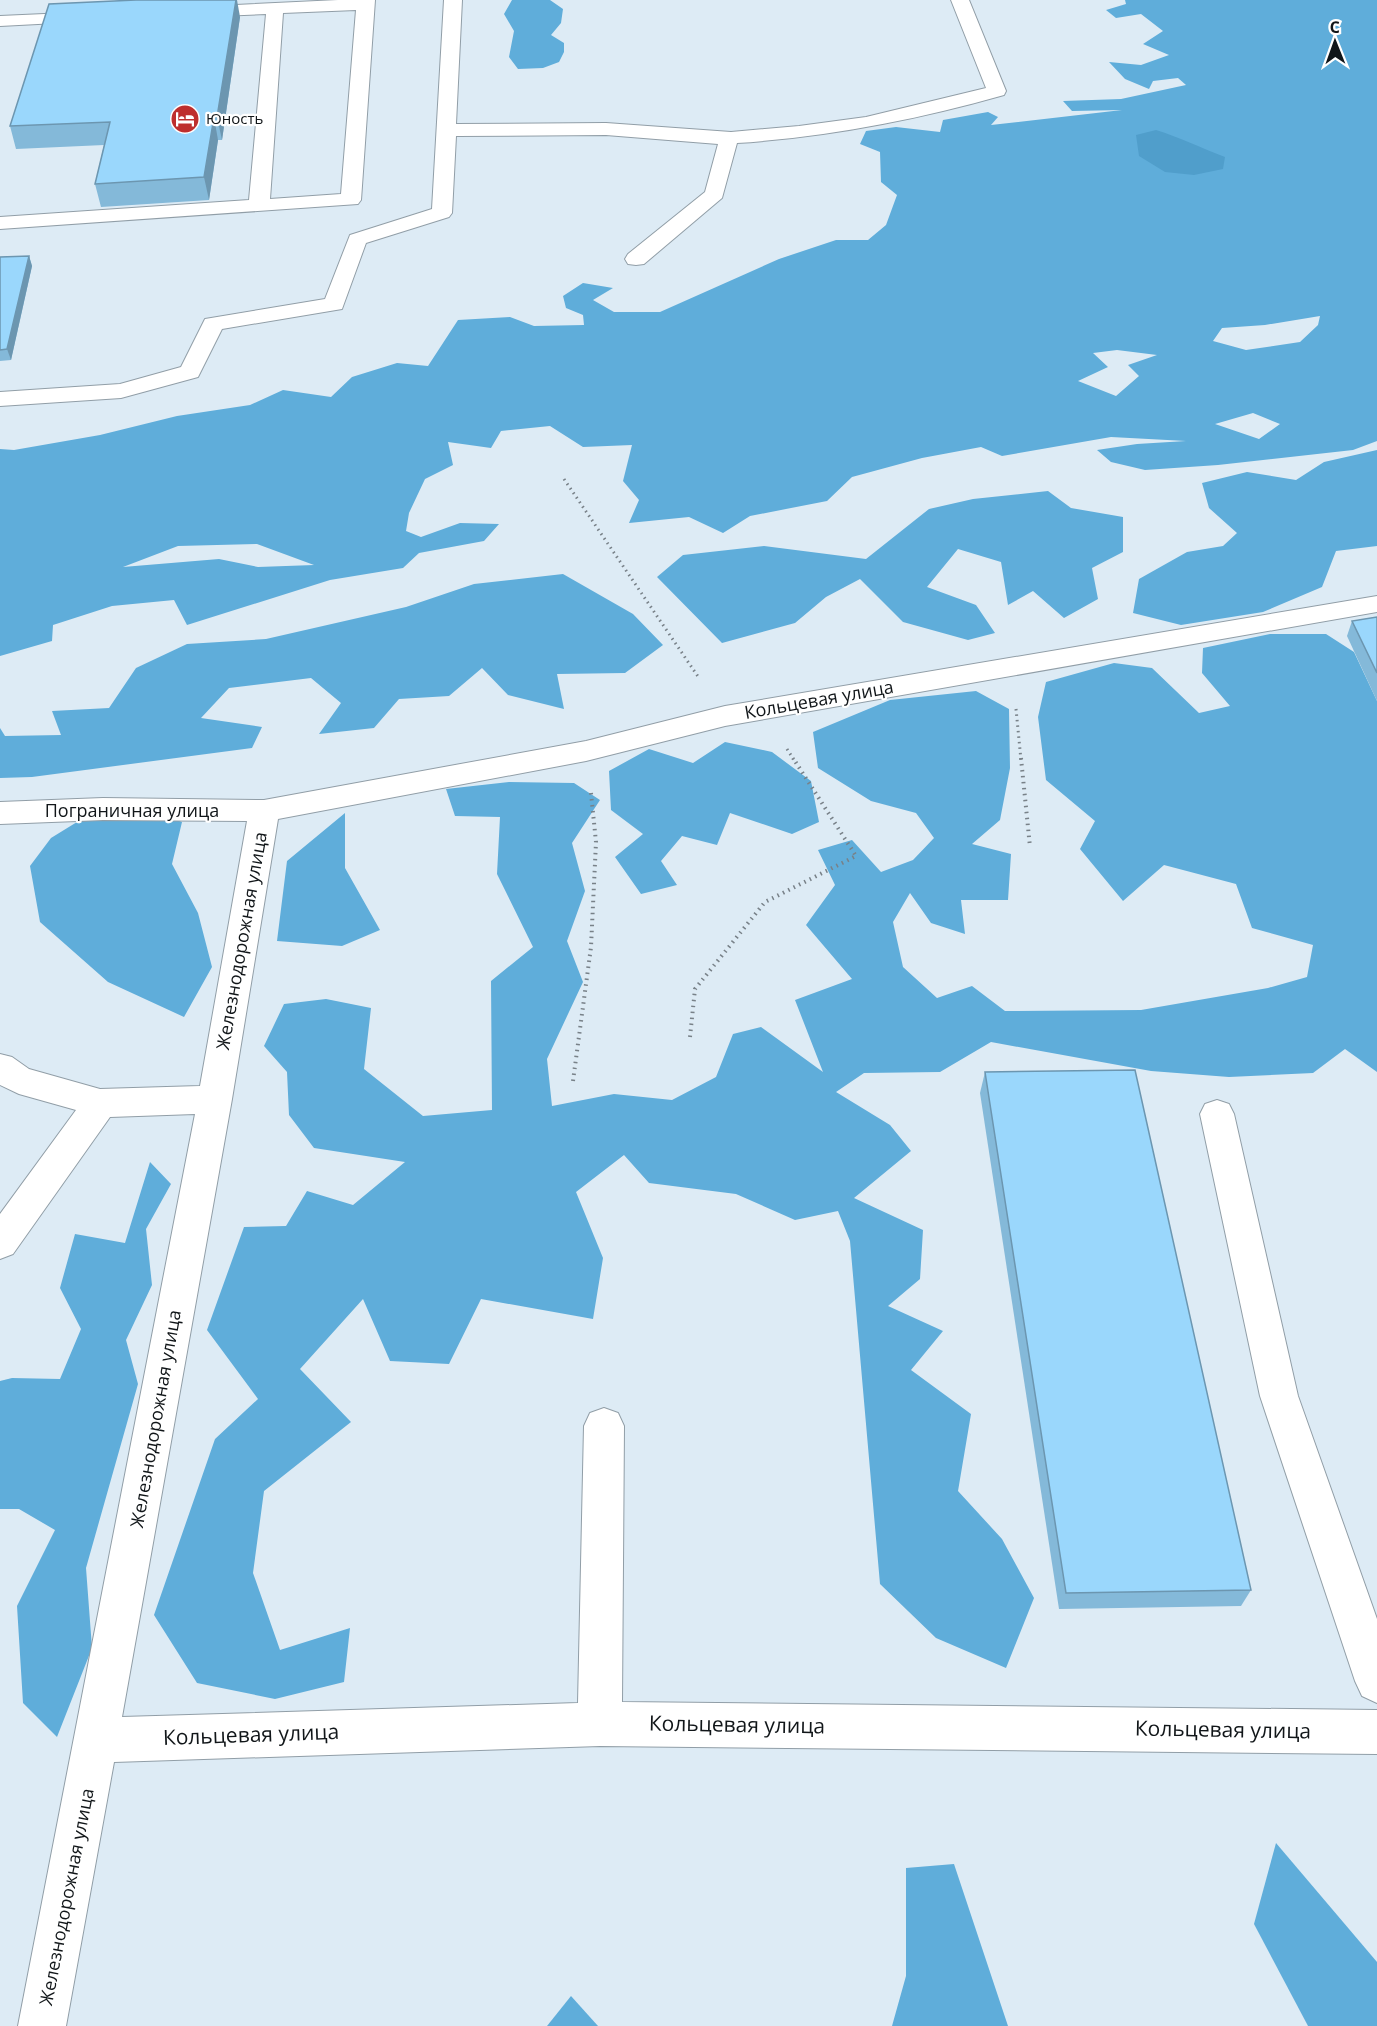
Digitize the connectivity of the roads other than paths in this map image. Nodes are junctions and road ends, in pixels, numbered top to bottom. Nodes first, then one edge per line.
1 (453, 0) edge
2 (960, 0) edge
3 (365, 2) edge
4 (275, 8) junction
5 (179, 13) edge
6 (108, 16) edge
7 (0, 21) edge
8 (448, 130) junction
9 (729, 138) junction
10 (259, 206) junction
11 (0, 223) edge
12 (636, 259) dead end
13 (0, 399) edge
14 (1377, 604) edge
15 (264, 812) junction
16 (0, 813) edge
17 (0, 1067) edge
18 (215, 1099) junction
19 (100, 1102) junction
20 (1217, 1114) dead end
21 (0, 1243) edge
22 (604, 1426) dead end
23 (1377, 1681) edge
24 (600, 1724) junction
25 (1377, 1732) edge
26 (98, 1740) junction
27 (42, 2026) edge

1 - 8 street
2 - 9 street
3 - 4 street
3 - 10 street
4 - 5 street
4 - 10 street
6 - 7 street
8 - 9 street
8 - 13 street
9 - 12 street
10 - 11 street
14 - 15 street, Кольцевая улица
15 - 16 street, Пограничная улица
15 - 18 street, Железнодорожная улица
17 - 19 street
18 - 19 street
18 - 26 street, Железнодорожная улица
19 - 21 street
20 - 23 street
22 - 24 street
24 - 25 street, Кольцевая улица
24 - 26 street, Кольцевая улица
26 - 27 street, Железнодорожная улица

